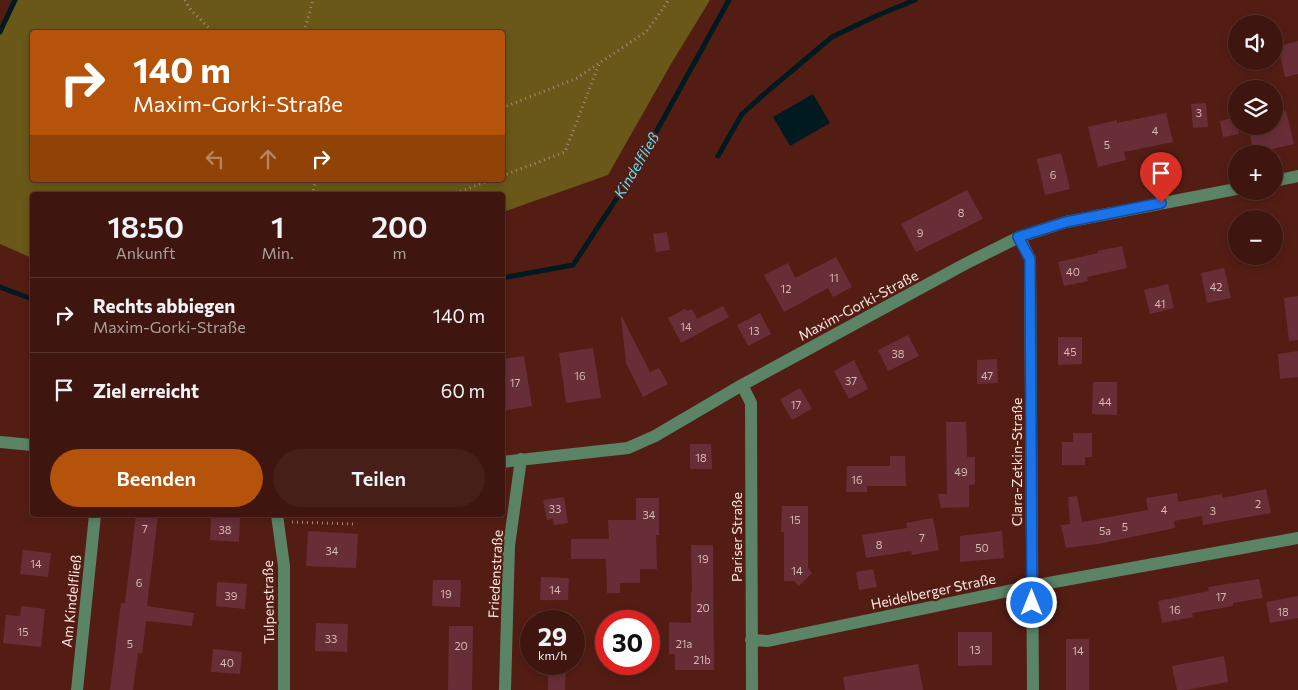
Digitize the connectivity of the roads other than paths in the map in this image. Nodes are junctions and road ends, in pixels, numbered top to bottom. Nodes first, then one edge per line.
1 (1298, 176) edge
2 (1283, 179) edge
3 (1228, 191) edge
4 (1018, 237) junction
5 (742, 385) junction
6 (0, 442) edge
7 (30, 445) edge
8 (521, 459) junction
9 (505, 462) edge
10 (95, 517) edge
11 (278, 519) edge
12 (1298, 538) edge
13 (1032, 586) junction
14 (751, 640) junction
15 (77, 690) edge
16 (284, 690) edge
17 (505, 690) edge
18 (752, 690) edge
19 (1033, 690) edge

1 - 2 street
3 - 4 street, Maxim-Gorki-Straße
4 - 5 street, Maxim-Gorki-Straße
4 - 13 street, Clara-Zetkin-Straße
5 - 8 street, Maxim-Gorki-Straße
5 - 14 street, Pariser Straße
6 - 7 street
8 - 9 street, Maxim-Gorki-Straße
8 - 17 street, Friedenstraße
10 - 15 street, Am Kindelfließ
11 - 16 street, Tulpenstraße
12 - 13 street, Heidelberger Straße
13 - 14 street, Heidelberger Straße
13 - 19 street, Clara-Zetkin-Straße
14 - 18 street, Pariser Straße

